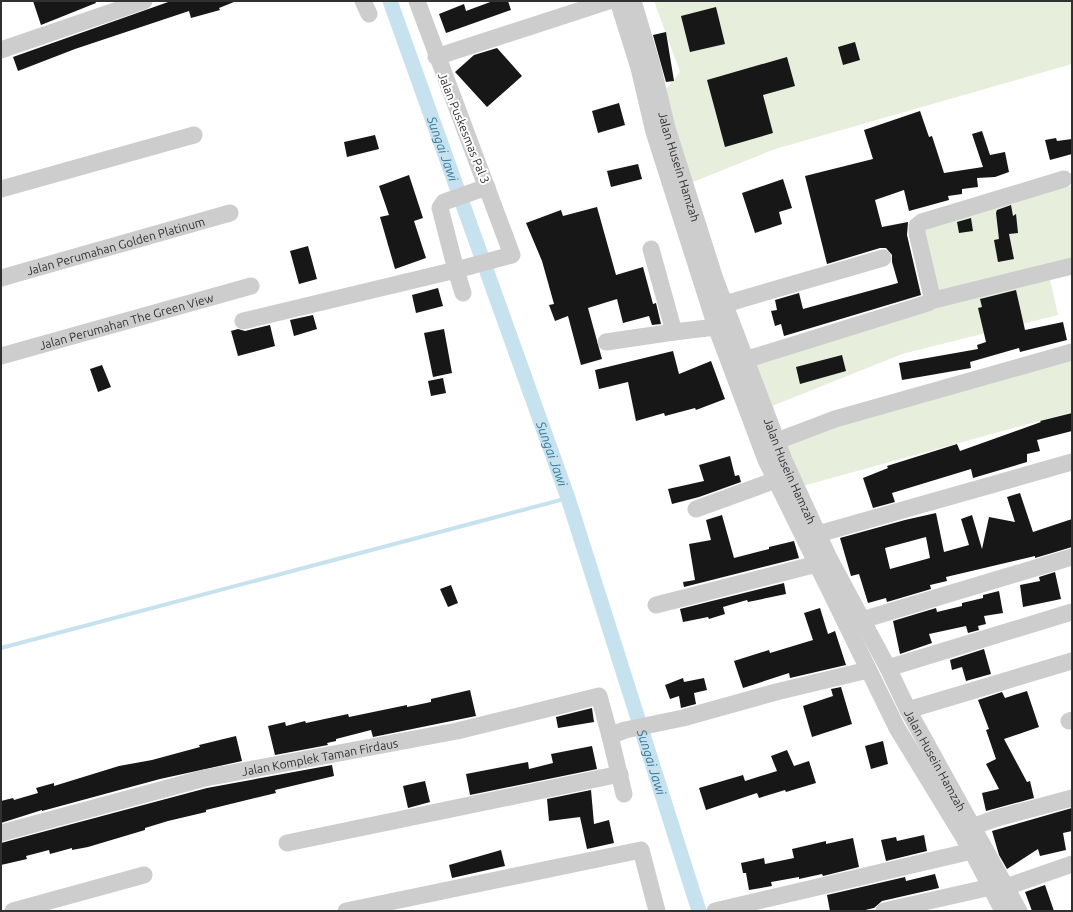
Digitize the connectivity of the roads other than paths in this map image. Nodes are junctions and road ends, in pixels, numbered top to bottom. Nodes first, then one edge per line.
1 (144, 1) edge
2 (417, 1) edge
3 (609, 1) edge
4 (618, 1) edge
5 (633, 1) edge
6 (1, 50) edge
7 (436, 57) junction
8 (194, 135) dead end
9 (1064, 179) dead end
10 (482, 188) junction
11 (1, 189) edge
12 (230, 213) dead end
13 (651, 249) dead end
14 (883, 258) dead end
15 (1072, 266) edge
16 (456, 270) junction
17 (1, 278) edge
18 (252, 286) dead end
19 (463, 293) dead end
20 (930, 300) junction
21 (725, 304) junction
22 (243, 321) dead end
23 (716, 327) junction
24 (674, 332) junction
25 (606, 342) dead end
26 (1072, 352) edge
27 (1, 356) edge
28 (738, 362) junction
29 (777, 440) junction
30 (1072, 462) edge
31 (776, 480) junction
32 (696, 509) dead end
33 (818, 534) junction
34 (1072, 557) edge
35 (816, 564) junction
36 (656, 605) dead end
37 (1072, 612) edge
38 (862, 620) junction
39 (1071, 666) edge
40 (888, 668) junction
41 (868, 670) junction
42 (908, 710) junction
43 (916, 726) junction
44 (618, 733) junction
45 (901, 734) junction
46 (620, 774) junction
47 (624, 794) dead end
48 (1072, 798) edge
49 (972, 827) junction
50 (1, 833) edge
51 (286, 843) dead end
52 (972, 851) junction
53 (1072, 864) edge
54 (144, 875) dead end
55 (998, 887) junction
56 (13, 911) edge
57 (346, 911) edge
58 (657, 911) edge
59 (715, 911) edge
60 (884, 911) edge
61 (1003, 911) edge
62 (1019, 911) edge

1 - 6 street
2 - 7 street, Jalan Puskesmas Pal 3
3 - 7 street
4 - 23 street, Jalan Husein Hamzah
5 - 21 street, Jalan Husein Hamzah
7 - 10 street, Jalan Puskesmas Pal 3
8 - 11 street
9 - 20 street
10 - 16 street
10 - 16 street, Jalan Puskesmas Pal 3
12 - 17 street, Jalan Perumahan Golden Platinum
13 - 24 street
14 - 21 street
15 - 20 street
16 - 19 street
16 - 22 street
18 - 27 street, Jalan Perumahan The Green View
20 - 28 street
21 - 28 street, Jalan Husein Hamzah
23 - 24 street
23 - 28 street, Jalan Husein Hamzah
24 - 25 street
26 - 29 street
28 - 29 street, Jalan Husein Hamzah
28 - 31 street, Jalan Husein Hamzah
29 - 33 street, Jalan Husein Hamzah
30 - 33 street
31 - 32 street
31 - 35 street, Jalan Husein Hamzah
33 - 38 street, Jalan Husein Hamzah
34 - 38 street
35 - 36 street
35 - 41 street, Jalan Husein Hamzah
37 - 40 street
38 - 40 street, Jalan Husein Hamzah
39 - 42 street
40 - 42 street, Jalan Husein Hamzah
41 - 44 street
41 - 45 street, Jalan Husein Hamzah
42 - 43 street, Jalan Husein Hamzah
43 - 45 street
43 - 49 street, Jalan Husein Hamzah
44 - 46 street
44 - 50 street, Jalan Komplek Taman Firdaus
45 - 52 street, Jalan Husein Hamzah
46 - 47 street
46 - 51 street
48 - 49 street
49 - 55 street, Jalan Husein Hamzah
52 - 55 street, Jalan Husein Hamzah
52 - 59 street
53 - 55 street
54 - 56 street
55 - 60 street
55 - 61 street, Jalan Husein Hamzah
55 - 62 street, Jalan Husein Hamzah
57 - 58 street

